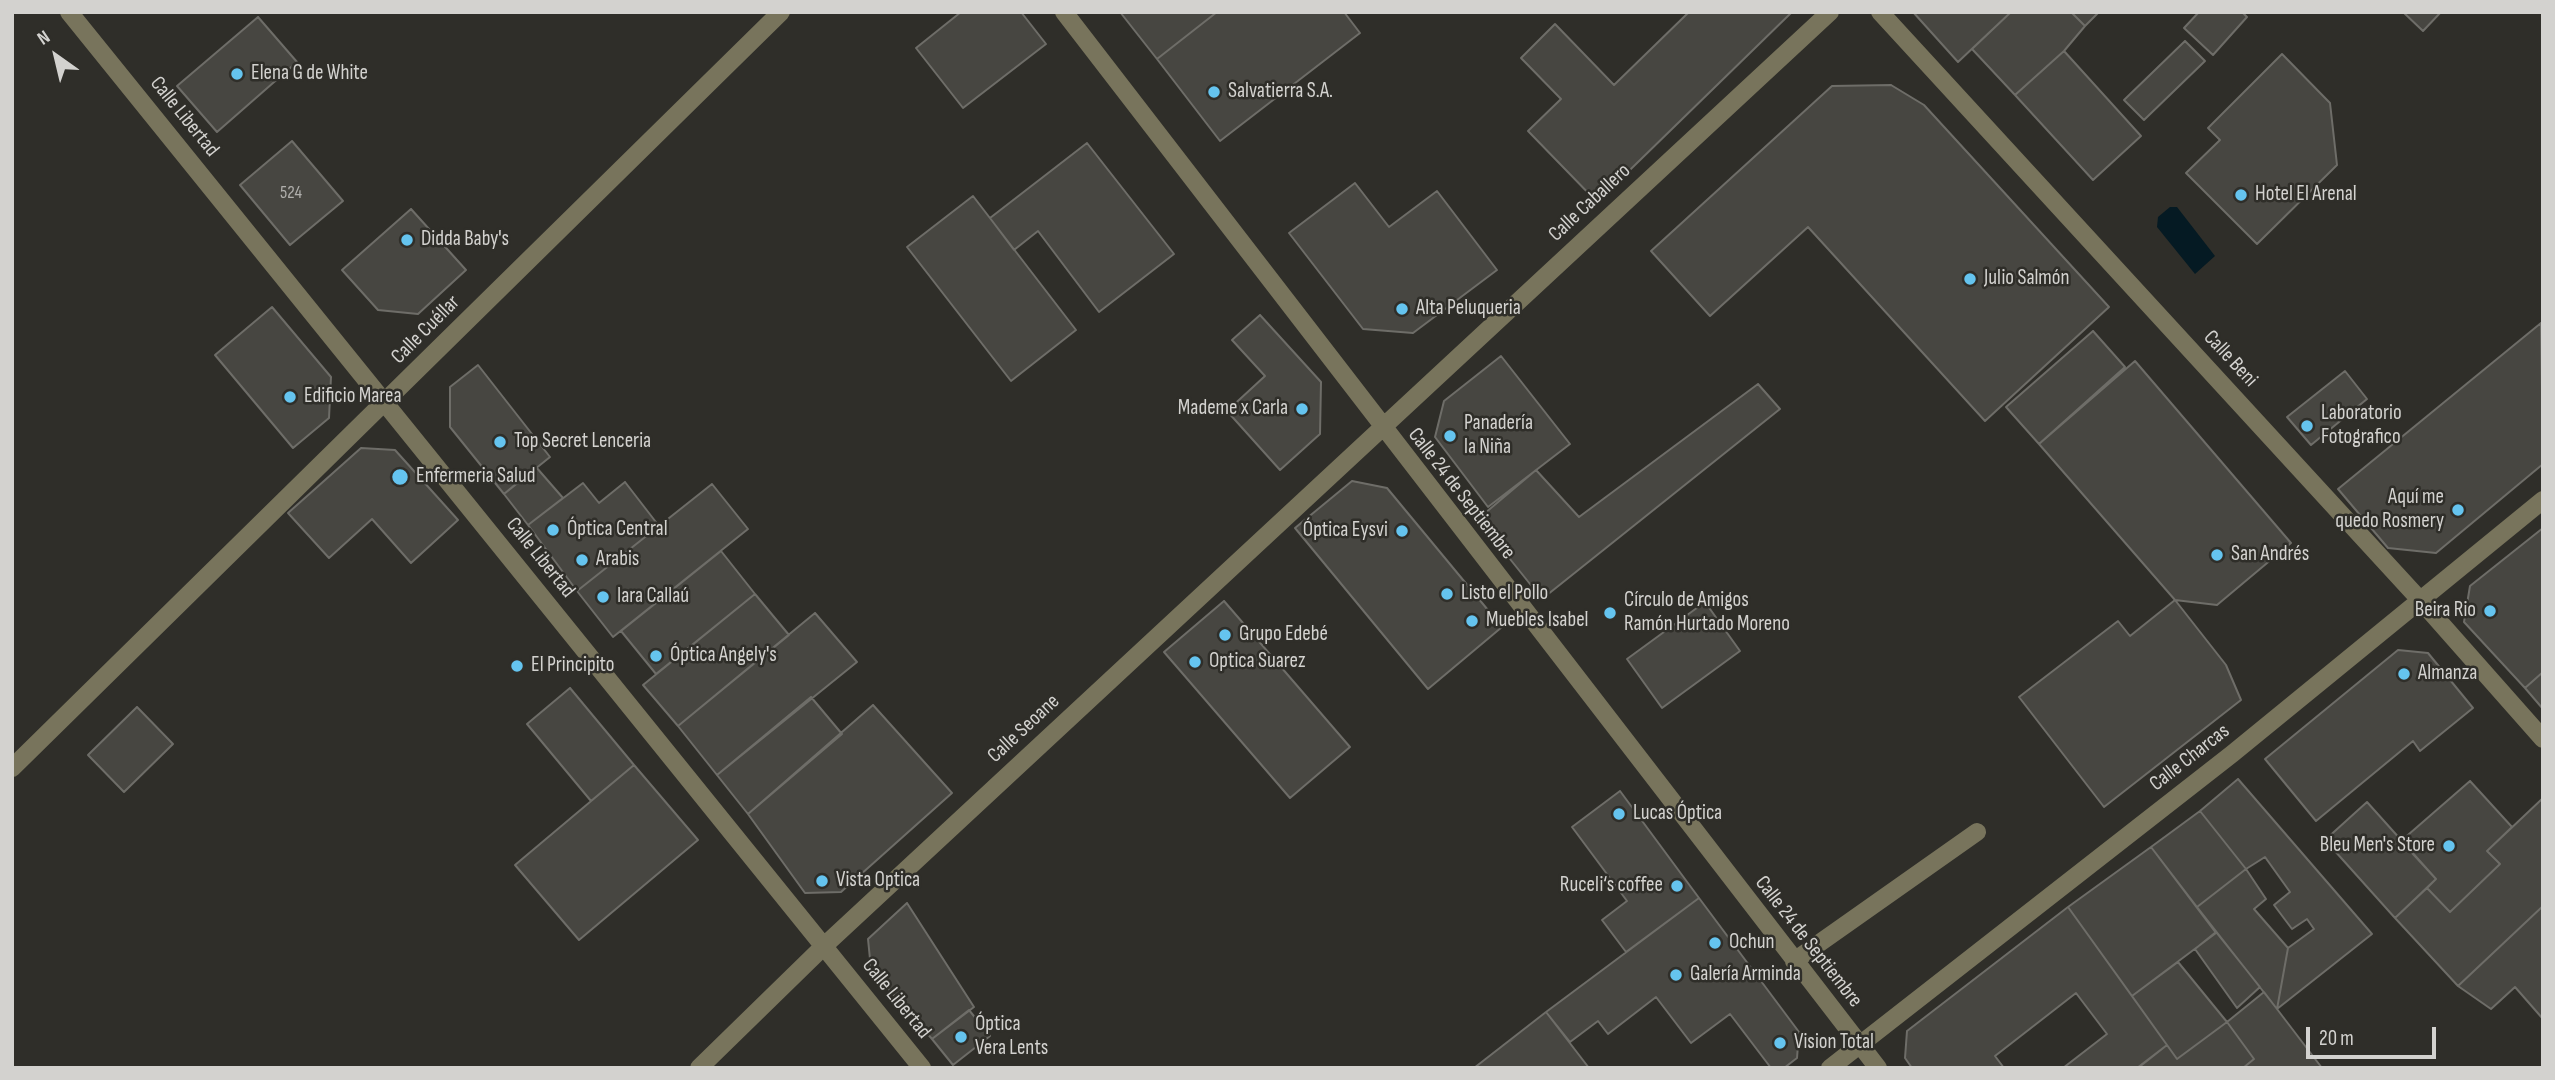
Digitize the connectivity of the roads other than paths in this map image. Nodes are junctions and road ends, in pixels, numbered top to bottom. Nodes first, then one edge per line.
1 (69, 12) edge
2 (781, 12) edge
3 (1063, 12) edge
4 (1830, 12) edge
5 (1880, 12) edge
6 (385, 402) junction
7 (1381, 426) junction
8 (2543, 500) edge
9 (2421, 601) junction
10 (2543, 739) edge
11 (12, 768) edge
12 (1977, 832) dead end
13 (824, 946) junction
14 (1794, 961) junction
15 (1859, 1044) junction
16 (699, 1068) edge
17 (922, 1068) edge
18 (1830, 1068) edge
19 (1878, 1068) edge

1 - 6 street, Calle Libertad
2 - 6 street, Calle Cuéllar
3 - 7 street, Calle 24 de Septiembre
4 - 7 street, Calle Caballero
5 - 9 street, Calle Beni
6 - 11 street, Calle Cuéllar
6 - 13 street, Calle Libertad
7 - 13 street, Calle Seoane
7 - 14 street, Calle 24 de Septiembre
8 - 9 street, Calle Charcas
9 - 10 street, Calle Beni
9 - 15 street, Calle Charcas
12 - 14 street
13 - 16 street, Calle Seoane
13 - 17 street, Calle Libertad
14 - 15 street, Calle 24 de Septiembre
15 - 18 street, Calle Charcas
15 - 19 street, Calle 24 de Septiembre

